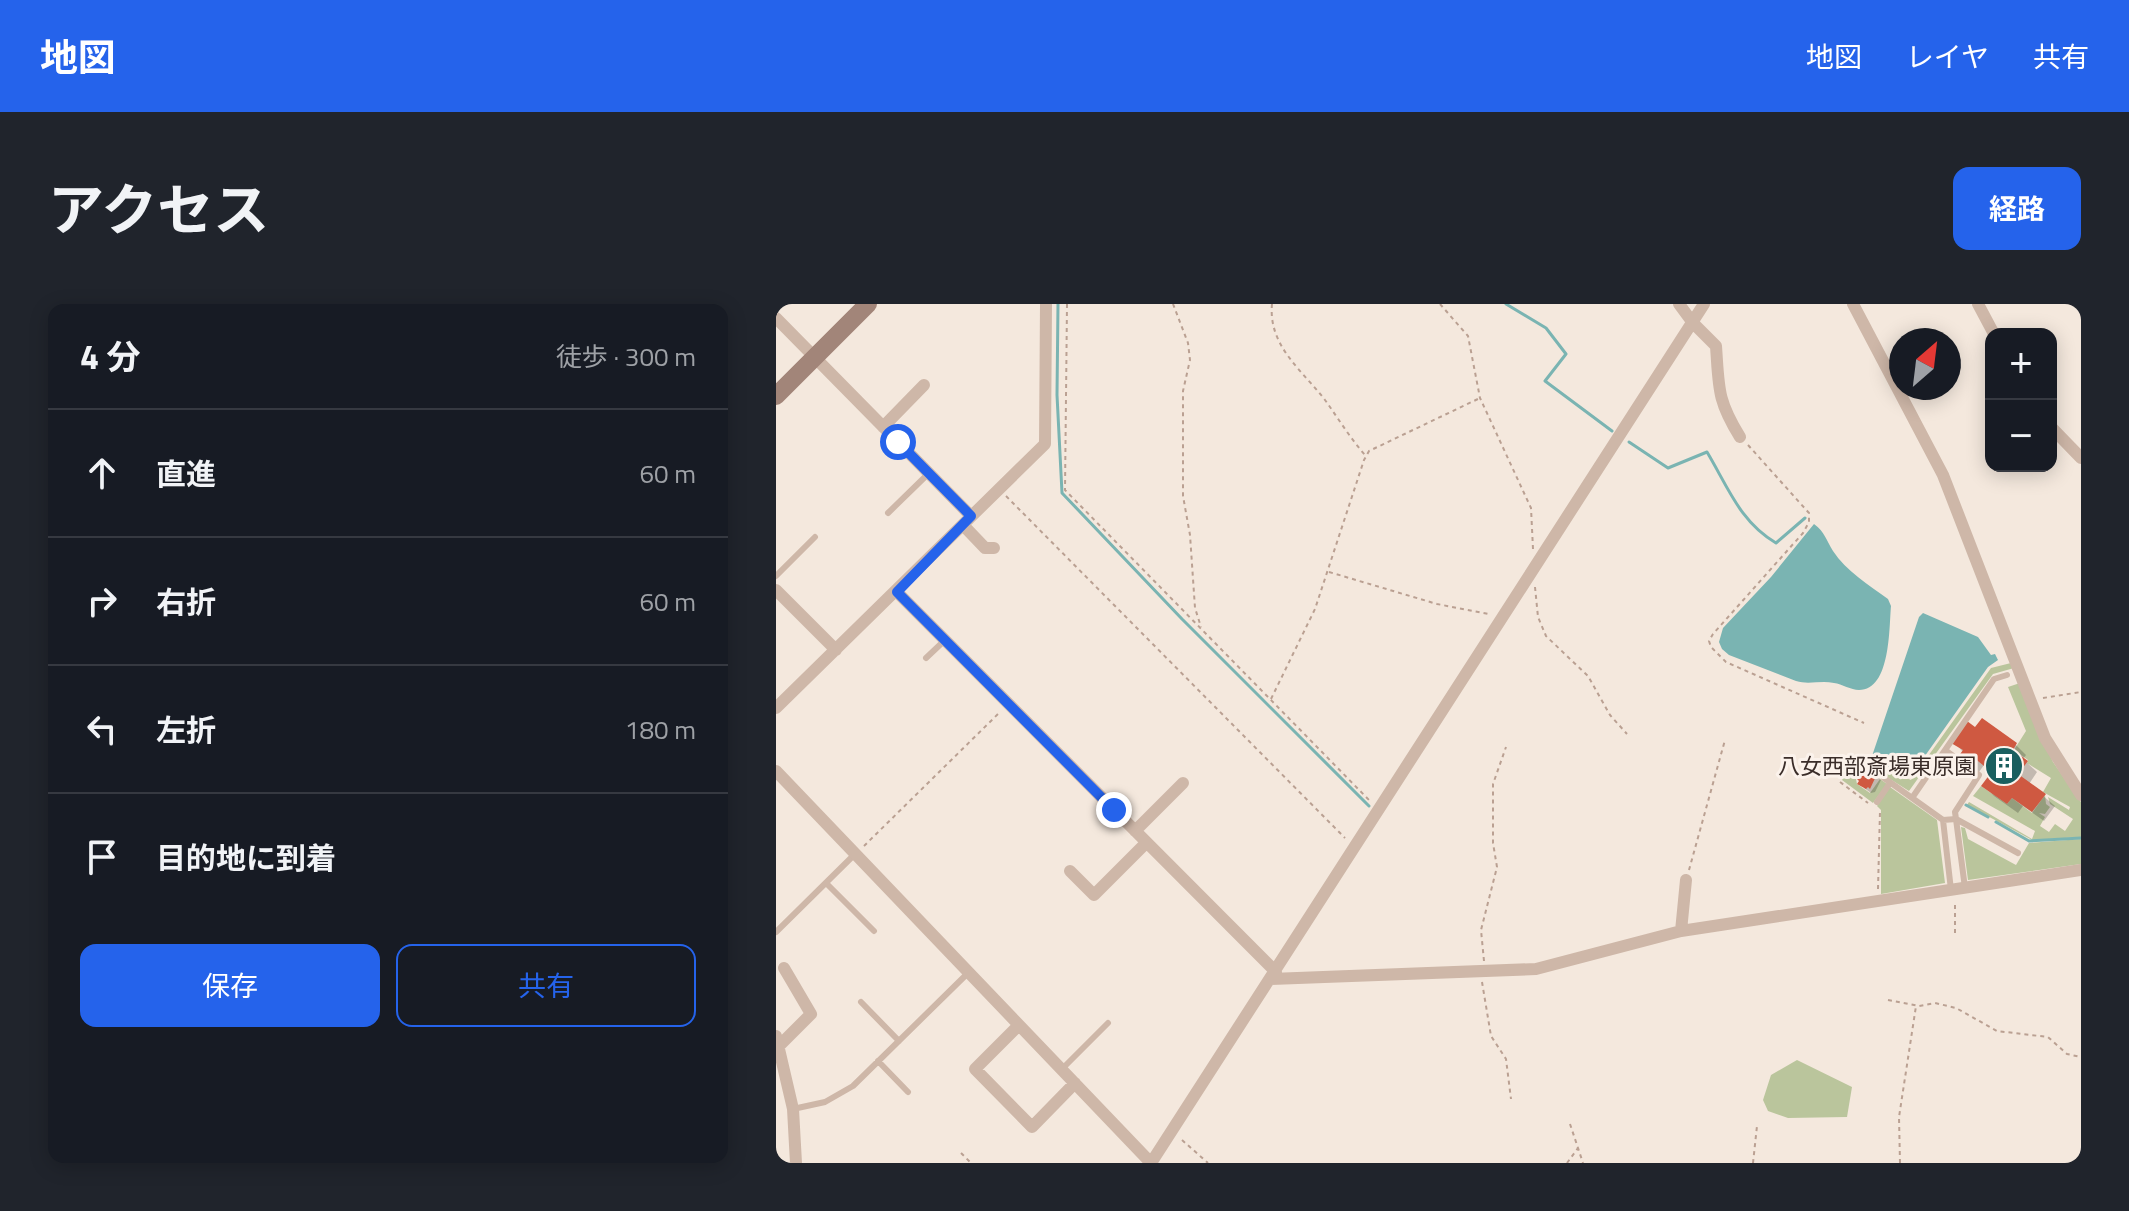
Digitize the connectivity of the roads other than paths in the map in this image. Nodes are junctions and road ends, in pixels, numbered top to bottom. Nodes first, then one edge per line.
1 (868, 304) edge
2 (1046, 304) edge
3 (1679, 304) edge
4 (1704, 304) edge
5 (1853, 304) edge
6 (1978, 304) edge
7 (776, 318) edge
8 (1693, 323) junction
9 (1991, 328) edge
10 (815, 357) junction
11 (924, 385) dead end
12 (776, 396) edge
13 (883, 427) junction
14 (2057, 433) edge
15 (1740, 437) road end
16 (2081, 458) edge
17 (929, 473) junction
18 (888, 513) dead end
19 (967, 521) junction
20 (815, 537) dead end
21 (994, 548) dead end
22 (776, 576) edge
23 (776, 590) edge
24 (897, 592) junction
25 (945, 640) junction
26 (836, 650) junction
27 (926, 658) dead end
28 (2007, 675) dead end
29 (776, 708) edge
30 (1945, 750) junction
31 (776, 771) edge
32 (1183, 783) dead end
33 (2081, 795) edge
34 (1912, 798) junction
35 (1873, 803) road end
36 (1956, 819) junction
37 (1943, 820) junction
38 (1135, 831) junction
39 (1146, 843) junction
40 (2018, 853) dead end
41 (854, 855) junction
42 (2081, 870) edge
43 (1070, 871) dead end
44 (1686, 880) road end
45 (826, 883) junction
46 (1957, 889) junction
47 (874, 931) dead end
48 (1681, 931) junction
49 (776, 932) edge
50 (784, 968) dead end
51 (969, 972) junction
52 (1274, 975) junction
53 (861, 1002) dead end
54 (1108, 1023) dead end
55 (1019, 1025) junction
56 (777, 1041) edge
57 (899, 1041) junction
58 (878, 1061) junction
59 (1061, 1069) junction
60 (1075, 1083) junction
61 (790, 1091) junction
62 (908, 1092) dead end
63 (776, 1095) edge
64 (793, 1109) junction
65 (796, 1163) edge
66 (1151, 1163) edge

1 - 10 main road
2 - 19 street
3 - 8 street
4 - 8 street
5 - 33 street
6 - 9 street
7 - 10 street
8 - 15 street
8 - 52 street
10 - 12 main road
10 - 13 street
11 - 13 street
13 - 17 street
14 - 16 street
17 - 18 lane
17 - 19 street
19 - 21 street
19 - 24 street
20 - 22 lane
23 - 26 street
24 - 25 street
24 - 26 street
25 - 27 lane
25 - 38 street
26 - 29 street
28 - 30 lane
30 - 34 lane
30 - 36 lane
31 - 41 street
32 - 38 street
34 - 35 lane
34 - 37 lane
36 - 37 lane
36 - 40 lane
36 - 46 lane
37 - 46 lane
38 - 39 street
39 - 43 street
39 - 52 street
41 - 45 lane
41 - 51 street
42 - 46 street
44 - 48 street
45 - 47 lane
45 - 49 lane
46 - 48 street
48 - 52 street
50 - 56 street
51 - 55 street
51 - 57 lane
52 - 66 street
53 - 57 lane
54 - 59 lane
55 - 59 street
55 - 60 street
56 - 61 street
57 - 58 lane
58 - 62 lane
58 - 64 lane
59 - 60 street
60 - 66 street
61 - 63 lane
61 - 64 street
64 - 65 street

